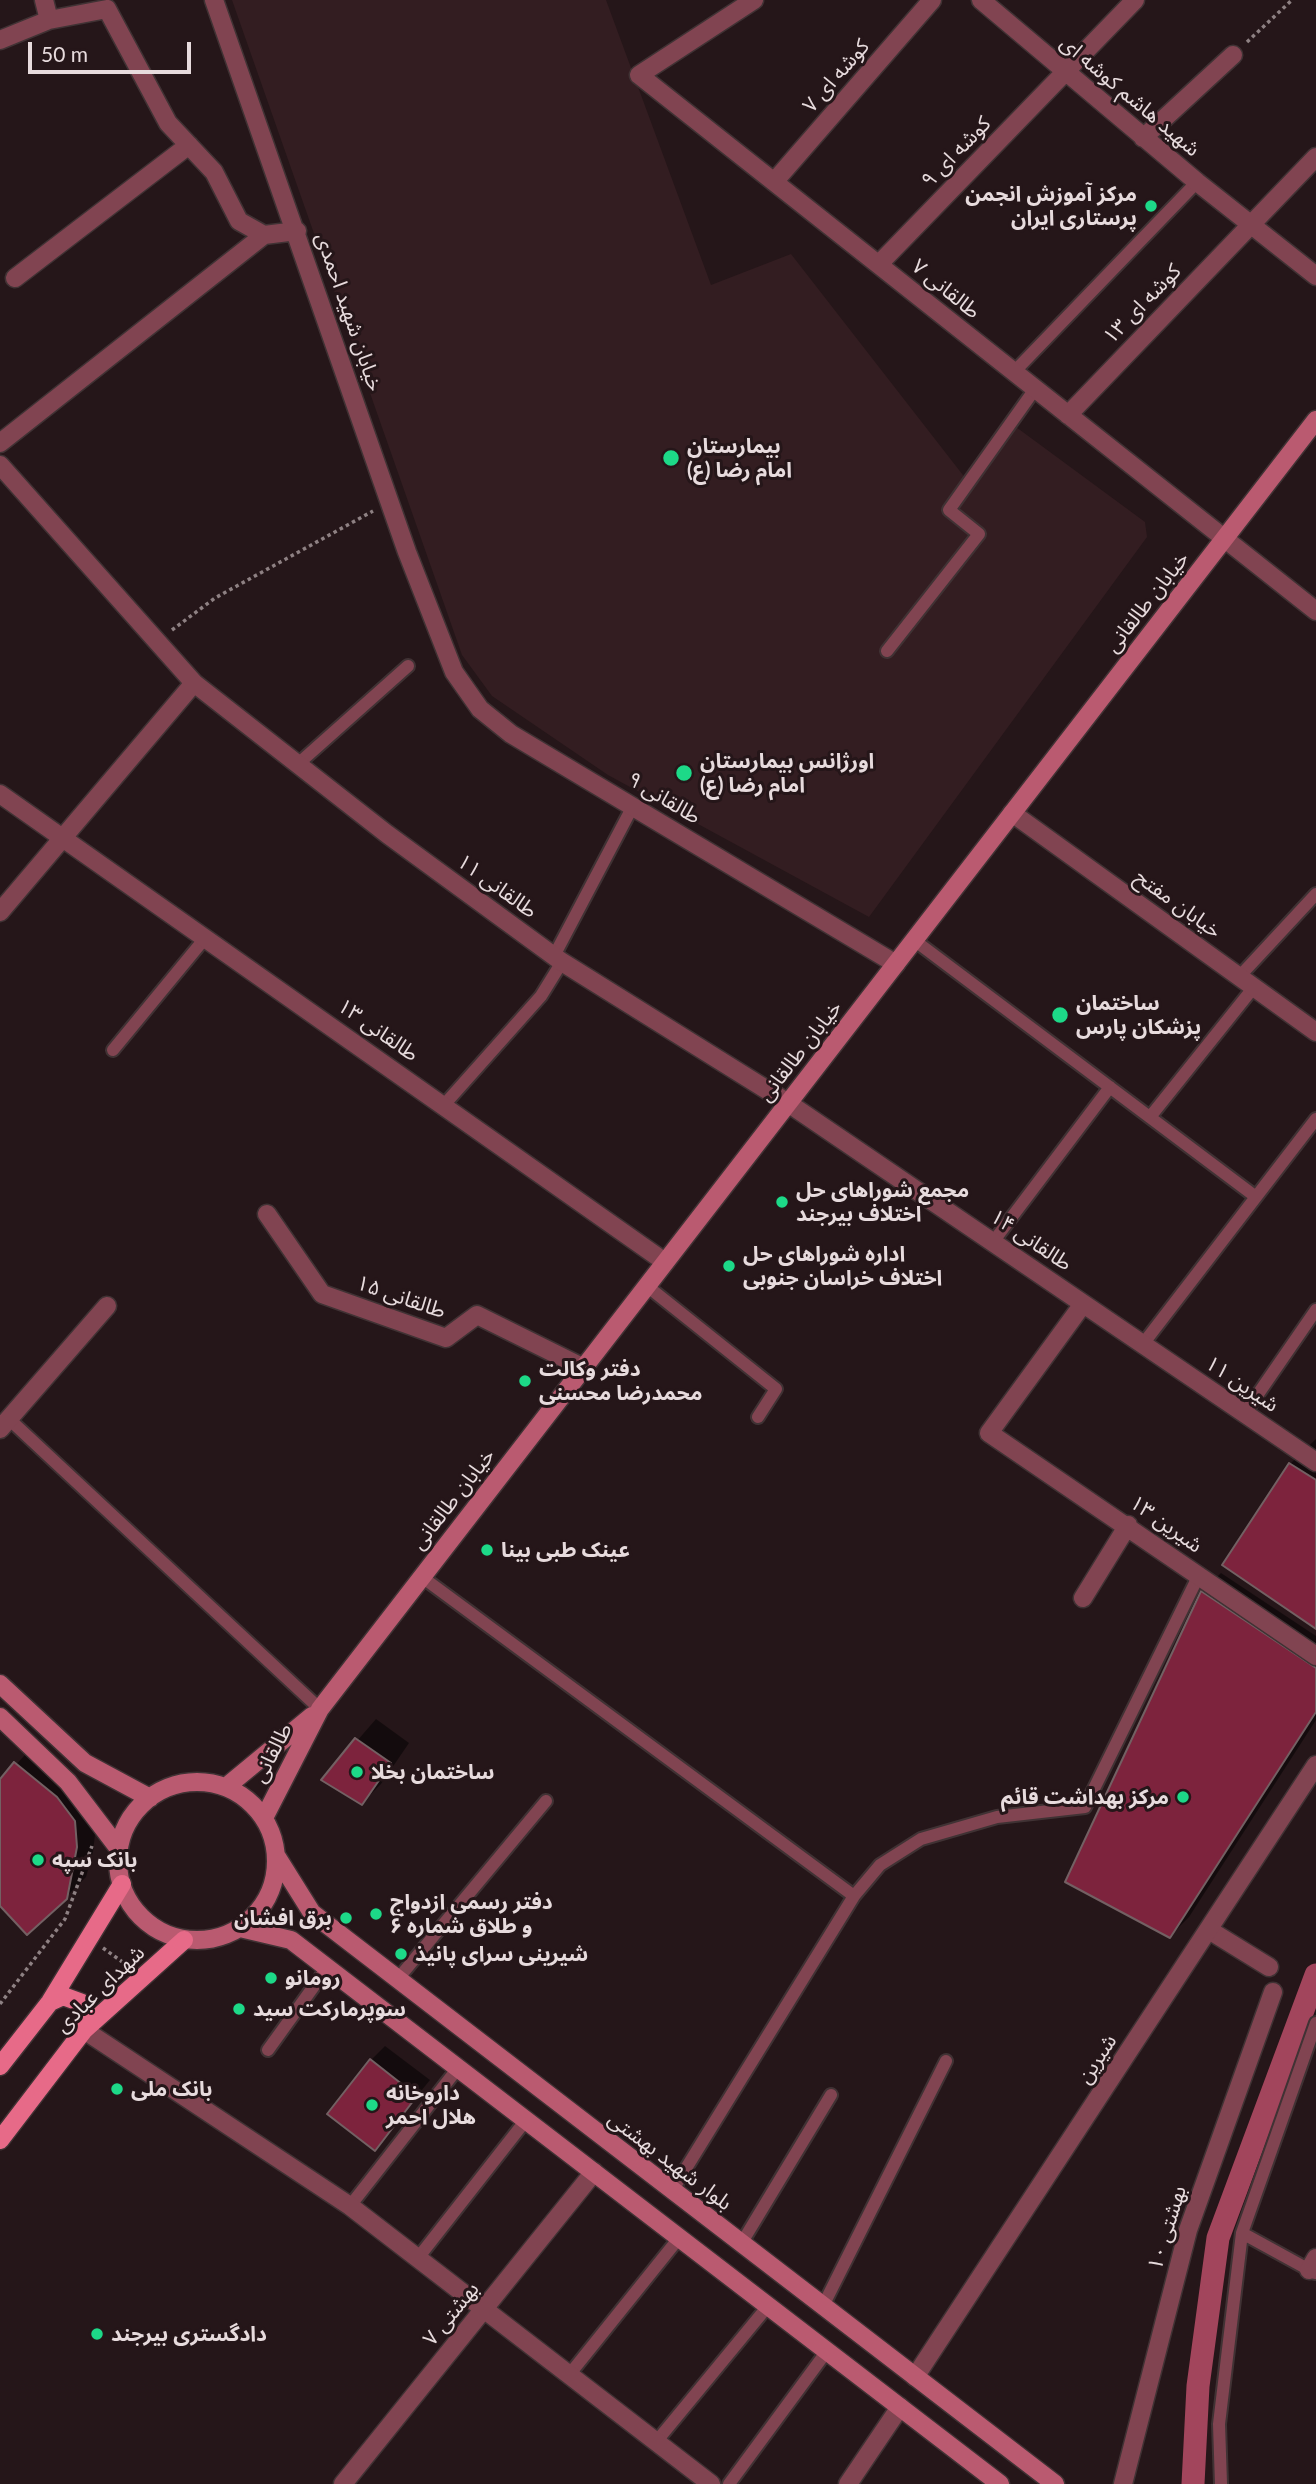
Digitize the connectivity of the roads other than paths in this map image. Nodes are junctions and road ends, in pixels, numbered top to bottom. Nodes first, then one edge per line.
1 (44, 0) edge
2 (214, 0) edge
3 (754, 0) edge
4 (932, 0) edge
5 (981, 0) edge
6 (1135, 0) edge
7 (49, 20) junction
8 (0, 40) edge
9 (1233, 55) road end
10 (1065, 72) junction
11 (1143, 138) junction
12 (189, 145) junction
13 (1316, 157) edge
14 (775, 182) junction
15 (1197, 182) junction
16 (1250, 225) junction
17 (297, 232) junction
18 (264, 235) junction
19 (878, 264) junction
20 (1316, 276) edge
21 (15, 278) dead end
22 (1014, 372) junction
23 (1035, 389) junction
24 (1068, 415) junction
25 (1316, 420) edge
26 (0, 443) edge
27 (1, 469) edge
28 (1224, 539) junction
29 (1316, 611) edge
30 (439, 640) joint
31 (887, 651) dead end
32 (408, 666) dead end
33 (194, 683) junction
34 (298, 764) junction
35 (0, 794) edge
36 (633, 806) junction
37 (1013, 813) junction
38 (63, 837) junction
39 (1316, 894) edge
40 (0, 912) edge
41 (206, 937) junction
42 (914, 940) junction
43 (558, 959) junction
44 (895, 964) junction
45 (1247, 982) junction
46 (1316, 1032) edge
47 (113, 1050) dead end
48 (1110, 1087) junction
49 (788, 1103) junction
50 (444, 1105) junction
51 (1150, 1117) junction
52 (1316, 1119) edge
53 (1256, 1197) junction
54 (267, 1214) dead end
55 (993, 1242) junction
56 (665, 1262) junction
57 (647, 1286) junction
58 (1083, 1304) junction
59 (107, 1306) dead end
60 (1316, 1310) edge
61 (1143, 1344) junction
62 (584, 1368) junction
63 (1245, 1413) junction
64 (758, 1417) dead end
65 (4, 1424) edge
66 (1316, 1462) edge
67 (1128, 1525) junction
68 (1199, 1575) junction
69 (422, 1577) junction
70 (1083, 1598) dead end
71 (1316, 1656) edge
72 (0, 1684) edge
73 (320, 1709) junction
74 (0, 1717) edge
75 (1316, 1765) edge
76 (226, 1787) junction
77 (150, 1798) junction
78 (546, 1801) dead end
79 (264, 1818) junction
80 (119, 1849) junction
81 (277, 1857) junction
82 (122, 1884) junction
83 (854, 1896) junction
84 (240, 1928) junction
85 (1209, 1930) junction
86 (184, 1940) junction
87 (1269, 1967) dead end
88 (327, 1968) junction
89 (397, 1980) junction
90 (1273, 1992) dead end
91 (50, 2002) junction
92 (1316, 2023) edge
93 (84, 2031) junction
94 (268, 2050) dead end
95 (946, 2061) dead end
96 (0, 2066) edge
97 (458, 2068) junction
98 (831, 2095) dead end
99 (526, 2120) junction
100 (0, 2140) edge
101 (594, 2172) junction
102 (672, 2191) junction
103 (350, 2206) junction
104 (1242, 2233) junction
105 (680, 2238) junction
106 (741, 2244) junction
107 (418, 2258) junction
108 (1314, 2267) edge
109 (768, 2306) junction
110 (823, 2306) junction
111 (485, 2309) junction
112 (827, 2351) junction
113 (569, 2375) junction
114 (915, 2377) junction
115 (900, 2407) junction
116 (656, 2442) junction
117 (343, 2484) edge
118 (711, 2484) edge
119 (729, 2484) edge
120 (848, 2484) edge
121 (1000, 2484) edge
122 (1055, 2484) edge
123 (1123, 2484) edge
124 (1221, 2484) edge

1 - 7 street
2 - 17 street, خیابان شهید احمدی
3 - 14 street, طالقانی ۷
4 - 14 street, کوشه ای ۷
5 - 10 street, شهید هاشم کوشه ای
6 - 10 street, کوشه ای ۹
7 - 8 street
7 - 12 street
9 - 11 street
10 - 11 street, شهید هاشم کوشه ای
10 - 19 street, کوشه ای ۹
11 - 15 street, شهید هاشم کوشه ای
12 - 18 street
12 - 21 street
13 - 16 street, کوشه ای ۱۳
14 - 19 street, طالقانی ۷
15 - 16 street, شهید هاشم کوشه ای
15 - 22 lane
16 - 20 street, شهید هاشم کوشه ای
16 - 24 street, کوشه ای ۱۳
17 - 18 street
17 - 30 street, خیابان شهید احمدی
18 - 26 street
19 - 22 street, طالقانی ۷
22 - 23 street, طالقانی ۷
23 - 24 street, طالقانی ۷
23 - 31 lane
24 - 28 street, طالقانی ۷
25 - 28 main road, خیابان طالقانی
27 - 33 street, طالقانی ۱۱
28 - 29 street, طالقانی ۷
28 - 37 main road, خیابان طالقانی
30 - 36 street, طالقانی ۹
32 - 34 lane
33 - 34 street, طالقانی ۱۱
33 - 38 street
34 - 43 street, طالقانی ۱۱
35 - 38 street, طالقانی ۱۳
36 - 43 lane
36 - 44 street, طالقانی ۹
37 - 42 main road, خیابان طالقانی
37 - 45 street, خیابان مفتح
38 - 40 street
38 - 41 street, طالقانی ۱۳
39 - 45 lane
41 - 47 lane
41 - 50 street, طالقانی ۱۳
42 - 44 main road, خیابان طالقانی
42 - 48 lane
43 - 49 street, طالقانی ۱۱
43 - 50 lane
44 - 49 main road, خیابان طالقانی
45 - 46 street, خیابان مفتح
45 - 51 lane
48 - 51 lane
48 - 55 lane
49 - 55 street, طالقانی ۱۴
49 - 56 main road, خیابان طالقانی
50 - 56 street, طالقانی ۱۳
51 - 53 lane
52 - 53 lane
53 - 61 lane
54 - 62 street, طالقانی ۱۵
55 - 58 street, طالقانی ۱۴
56 - 57 main road, خیابان طالقانی
57 - 62 main road, خیابان طالقانی
57 - 64 lane
58 - 61 street, طالقانی ۱۴
58 - 67 street, شیرین ۱۳
59 - 65 street
60 - 63 lane
61 - 63 street, شیرین ۱۱
62 - 69 main road, خیابان طالقانی
63 - 66 street, شیرین ۱۱
65 - 73 lane
67 - 68 street, شیرین ۱۳
67 - 70 street
68 - 71 street, شیرین ۱۳
68 - 83 lane
69 - 73 main road, خیابان طالقانی
69 - 83 lane
72 - 77 main road
73 - 76 main road
73 - 79 main road, طالقانی
74 - 80 main road
75 - 85 street, شیرین
76 - 77 main road
76 - 79 main road
77 - 80 main road
78 - 89 lane
79 - 81 main road
80 - 82 main road
81 - 84 main road
81 - 89 main road, بلوار شهید بهشتی
82 - 86 main road
82 - 91 main road, شهدای عبادی
83 - 102 lane
84 - 86 main road
84 - 88 main road
85 - 87 street
85 - 114 street, شیرین
86 - 93 main road, شهدای عبادی
88 - 94 lane
88 - 97 main road
89 - 102 main road, بلوار شهید بهشتی
90 - 123 street, بهشتی ۱۰
91 - 93 main road
91 - 96 main road, شهدای عبادی
92 - 104 lane
93 - 100 main road, شهدای عبادی
93 - 103 street
95 - 110 lane
97 - 99 main road
97 - 103 lane
98 - 106 lane
99 - 101 main road
99 - 107 lane
101 - 105 main road
101 - 111 street, بهشتی ۷
102 - 106 main road, بلوار شهید بهشتی
103 - 107 street
104 - 108 lane
104 - 124 lane
105 - 109 main road
105 - 113 lane
106 - 110 main road, بلوار شهید بهشتی
107 - 111 street
109 - 112 main road
109 - 116 lane
110 - 114 main road, بلوار شهید بهشتی
111 - 113 street
111 - 117 street, بهشتی ۷
112 - 115 main road
112 - 119 lane
113 - 116 street
114 - 122 main road, بلوار شهید بهشتی
115 - 120 street
115 - 121 main road
116 - 118 street

